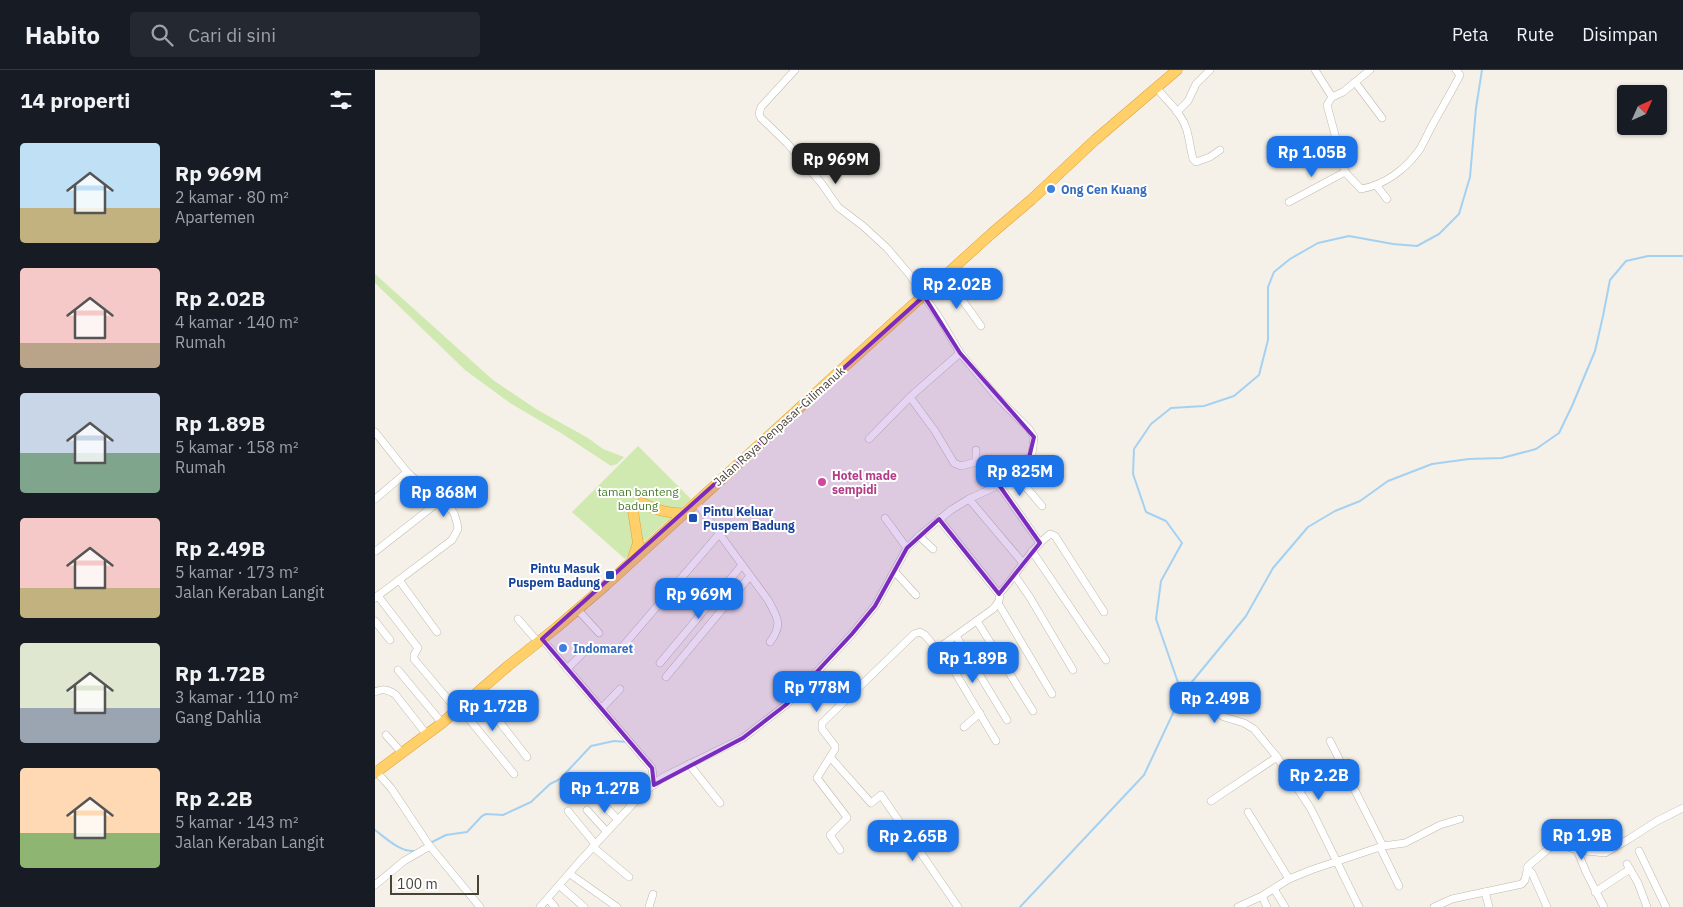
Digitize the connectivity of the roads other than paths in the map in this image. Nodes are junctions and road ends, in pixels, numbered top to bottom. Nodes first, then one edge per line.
1 (795, 70) edge
2 (1177, 70) edge
3 (1210, 70) edge
4 (1315, 70) edge
5 (1370, 70) edge
6 (1456, 70) edge
7 (1355, 82) junction
8 (1157, 88) junction
9 (1332, 97) junction
10 (1177, 112) junction
11 (1382, 118) dead end
12 (1220, 150) dead end
13 (1345, 172) junction
14 (1377, 185) junction
15 (1387, 199) dead end
16 (1289, 202) dead end
17 (945, 276) junction
18 (924, 296) junction
19 (981, 326) dead end
20 (960, 353) junction
21 (910, 397) junction
22 (375, 432) edge
23 (869, 439) dead end
24 (976, 450) dead end
25 (407, 472) junction
26 (1015, 474) junction
27 (999, 485) junction
28 (375, 499) edge
29 (969, 499) junction
30 (441, 500) junction
31 (696, 502) junction
32 (643, 503) dead end
33 (1042, 506) dead end
34 (633, 511) dead end
35 (685, 513) junction
36 (885, 518) dead end
37 (939, 519) junction
38 (719, 534) junction
39 (919, 536) junction
40 (1040, 543) junction
41 (907, 548) junction
42 (933, 549) dead end
43 (1032, 551) junction
44 (376, 552) edge
45 (632, 561) junction
46 (1023, 563) junction
47 (742, 565) junction
48 (895, 572) junction
49 (750, 576) junction
50 (1015, 576) junction
51 (399, 580) junction
52 (999, 594) junction
53 (916, 595) dead end
54 (377, 597) edge
55 (998, 603) junction
56 (577, 609) junction
57 (1104, 612) dead end
58 (518, 619) dead end
59 (375, 620) edge
60 (977, 621) junction
61 (437, 632) dead end
62 (599, 633) dead end
63 (956, 636) junction
64 (390, 640) dead end
65 (540, 641) junction
66 (770, 642) dead end
67 (623, 646) dead end
68 (937, 646) junction
69 (588, 648) dead end
70 (1105, 660) dead end
71 (661, 662) dead end
72 (567, 669) junction
73 (398, 670) dead end
74 (1073, 670) dead end
75 (666, 678) dead end
76 (620, 689) dead end
77 (375, 692) edge
78 (477, 693) junction
79 (1052, 694) dead end
80 (1203, 698) dead end
81 (602, 708) junction
82 (458, 709) junction
83 (1033, 711) dead end
84 (980, 713) junction
85 (1007, 720) dead end
86 (442, 723) junction
87 (964, 727) dead end
88 (386, 735) dead end
89 (427, 735) junction
90 (996, 741) dead end
91 (1330, 741) dead end
92 (402, 753) junction
93 (527, 757) dead end
94 (1277, 757) junction
95 (831, 758) junction
96 (689, 764) junction
97 (376, 771) edge
98 (514, 774) dead end
99 (653, 785) junction
100 (599, 800) dead end
101 (1211, 801) dead end
102 (720, 802) dead end
103 (1683, 808) edge
104 (587, 810) dead end
105 (568, 811) dead end
106 (1247, 812) dead end
107 (1460, 819) dead end
108 (618, 820) junction
109 (607, 832) junction
110 (428, 843) junction
111 (594, 846) junction
112 (1381, 846) junction
113 (840, 850) dead end
114 (1577, 850) junction
115 (1639, 851) dead end
116 (1337, 860) junction
117 (1527, 868) junction
118 (570, 874) junction
119 (629, 877) dead end
120 (1289, 879) junction
121 (375, 885) edge
122 (559, 886) junction
123 (1399, 886) dead end
124 (1274, 889) junction
125 (1485, 892) junction
126 (1595, 892) junction
127 (653, 894) dead end
128 (1262, 896) junction
129 (547, 899) junction
130 (1439, 906) edge
131 (480, 907) edge
132 (540, 907) edge
133 (555, 907) edge
134 (584, 907) edge
135 (617, 907) edge
136 (649, 907) edge
137 (958, 907) edge
138 (1237, 907) edge
139 (1267, 907) edge
140 (1285, 907) edge
141 (1359, 907) edge
142 (1489, 907) edge
143 (1547, 907) edge
144 (1604, 907) edge
145 (1647, 907) edge
146 (1666, 907) edge

1 - 18 street
2 - 8 highway, Jalan Raya Denpasar-Gilimanuk
3 - 10 street
4 - 9 street
5 - 7 street
6 - 14 street
7 - 9 street
7 - 11 street
8 - 10 street
8 - 17 highway, Jalan Raya Denpasar-Gilimanuk
9 - 13 street
10 - 12 street
13 - 14 street
13 - 16 street
14 - 15 street
17 - 18 highway, Jalan Raya Denpasar-Gilimanuk
17 - 19 street
18 - 20 street
18 - 31 highway, Jalan Raya Denpasar-Gilimanuk
20 - 21 street
20 - 26 street
21 - 23 street
21 - 24 street
22 - 25 street
25 - 28 street
25 - 30 street
26 - 27 street
26 - 33 street
27 - 29 street
27 - 40 street
29 - 37 street
29 - 46 street
30 - 44 street
30 - 51 street
31 - 35 highway, Jalan Raya Denpasar-Gilimanuk
31 - 38 street
32 - 35 highway
34 - 45 highway
35 - 45 highway, Jalan Raya Denpasar-Gilimanuk
36 - 41 street
37 - 39 street
37 - 52 street
38 - 47 street
38 - 67 street
39 - 41 street
39 - 42 street
40 - 43 street
40 - 57 street
41 - 48 street
43 - 46 street
43 - 70 street
45 - 56 highway, Jalan Raya Denpasar-Gilimanuk
46 - 50 street
47 - 49 street
47 - 71 street
48 - 53 street
48 - 96 street
49 - 66 street
49 - 75 street
50 - 52 street
50 - 74 street
51 - 54 street
51 - 61 street
52 - 55 street
54 - 82 street
55 - 60 street
55 - 79 street
56 - 62 street
56 - 65 highway, Jalan Raya Denpasar-Gilimanuk
58 - 65 street
59 - 64 street
60 - 63 street
60 - 83 street
63 - 68 street
63 - 85 street
65 - 72 street
65 - 78 highway, Jalan Raya Denpasar-Gilimanuk
68 - 84 street
68 - 95 street
69 - 72 street
72 - 81 street
73 - 86 street
76 - 81 street
77 - 89 street
78 - 82 highway, Jalan Raya Denpasar-Gilimanuk
78 - 93 street
80 - 94 street
81 - 99 street
82 - 86 highway, Jalan Raya Denpasar-Gilimanuk
82 - 98 street
84 - 87 street
84 - 90 street
86 - 89 highway, Jalan Raya Denpasar-Gilimanuk
88 - 92 street
89 - 92 highway, Jalan Raya Denpasar-Gilimanuk
91 - 112 street
92 - 97 highway, Jalan Raya Denpasar-Gilimanuk
94 - 101 street
94 - 116 street
95 - 113 street
95 - 137 street
96 - 99 street
96 - 102 street
97 - 110 street
99 - 108 street
100 - 108 street
103 - 114 street
104 - 109 street
105 - 111 street
106 - 120 street
107 - 112 street
108 - 109 street
109 - 111 street
110 - 121 street
110 - 131 street
111 - 118 street
111 - 119 street
112 - 116 street
112 - 123 street
114 - 117 street
114 - 126 street
115 - 146 street
116 - 120 street
116 - 141 street
117 - 125 street
117 - 143 street
118 - 122 street
118 - 135 street
120 - 124 street
122 - 129 street
122 - 134 street
124 - 128 street
124 - 140 street
125 - 130 street
125 - 142 street
126 - 144 street
126 - 145 street
127 - 136 street
128 - 138 street
128 - 139 street
129 - 132 street
129 - 133 street

